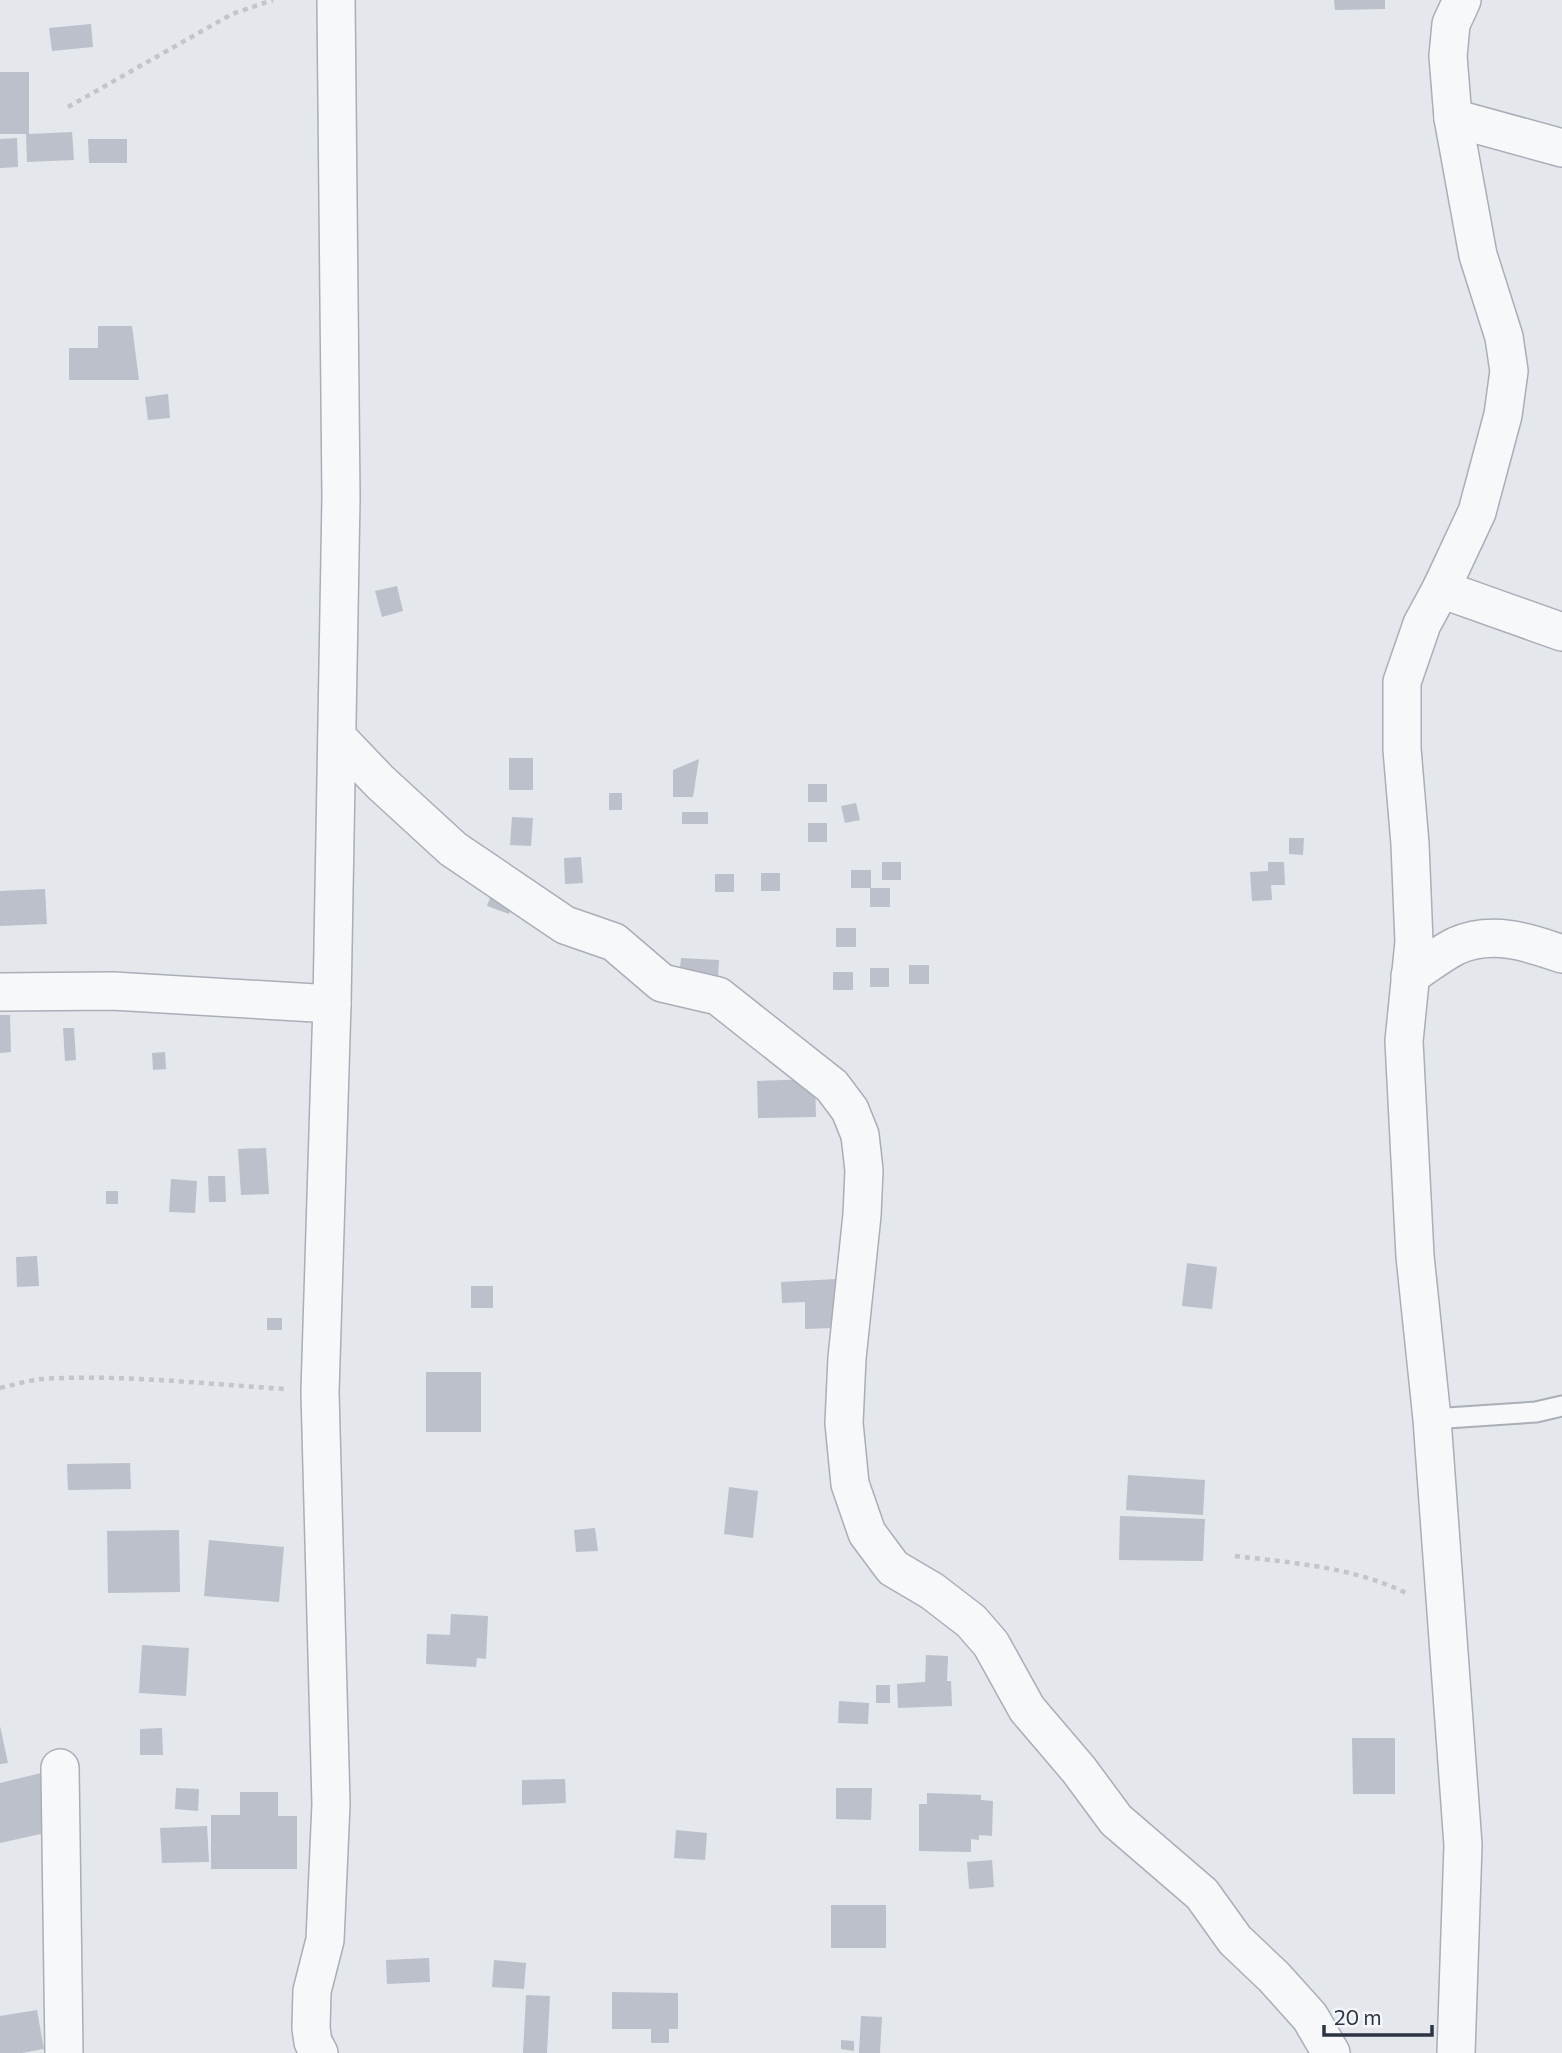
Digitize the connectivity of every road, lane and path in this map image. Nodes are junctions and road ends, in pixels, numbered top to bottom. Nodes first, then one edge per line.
1 (273, 0) edge
2 (335, 0) edge
3 (1462, 0) edge
4 (68, 107) dead end
5 (1453, 118) junction
6 (1562, 148) edge
7 (1441, 589) junction
8 (1562, 632) edge
9 (337, 737) junction
10 (1562, 954) edge
11 (1410, 976) junction
12 (0, 992) edge
13 (332, 1004) junction
14 (0, 1388) edge
15 (320, 1392) junction
16 (1562, 1406) edge
17 (1432, 1419) junction
18 (1235, 1556) dead end
19 (1446, 1614) junction
20 (60, 1768) dead end
21 (308, 2049) edge
22 (64, 2053) edge
23 (1331, 2053) edge
24 (1456, 2053) edge

1 - 4 path
2 - 9 street
3 - 5 street
5 - 6 street
5 - 7 street
7 - 8 street
7 - 11 street
9 - 13 street
9 - 23 street
10 - 11 street
11 - 17 street
12 - 13 street
13 - 15 street
14 - 15 path
15 - 21 street
16 - 17 lane
17 - 19 street
18 - 19 path
19 - 24 street
20 - 22 street

